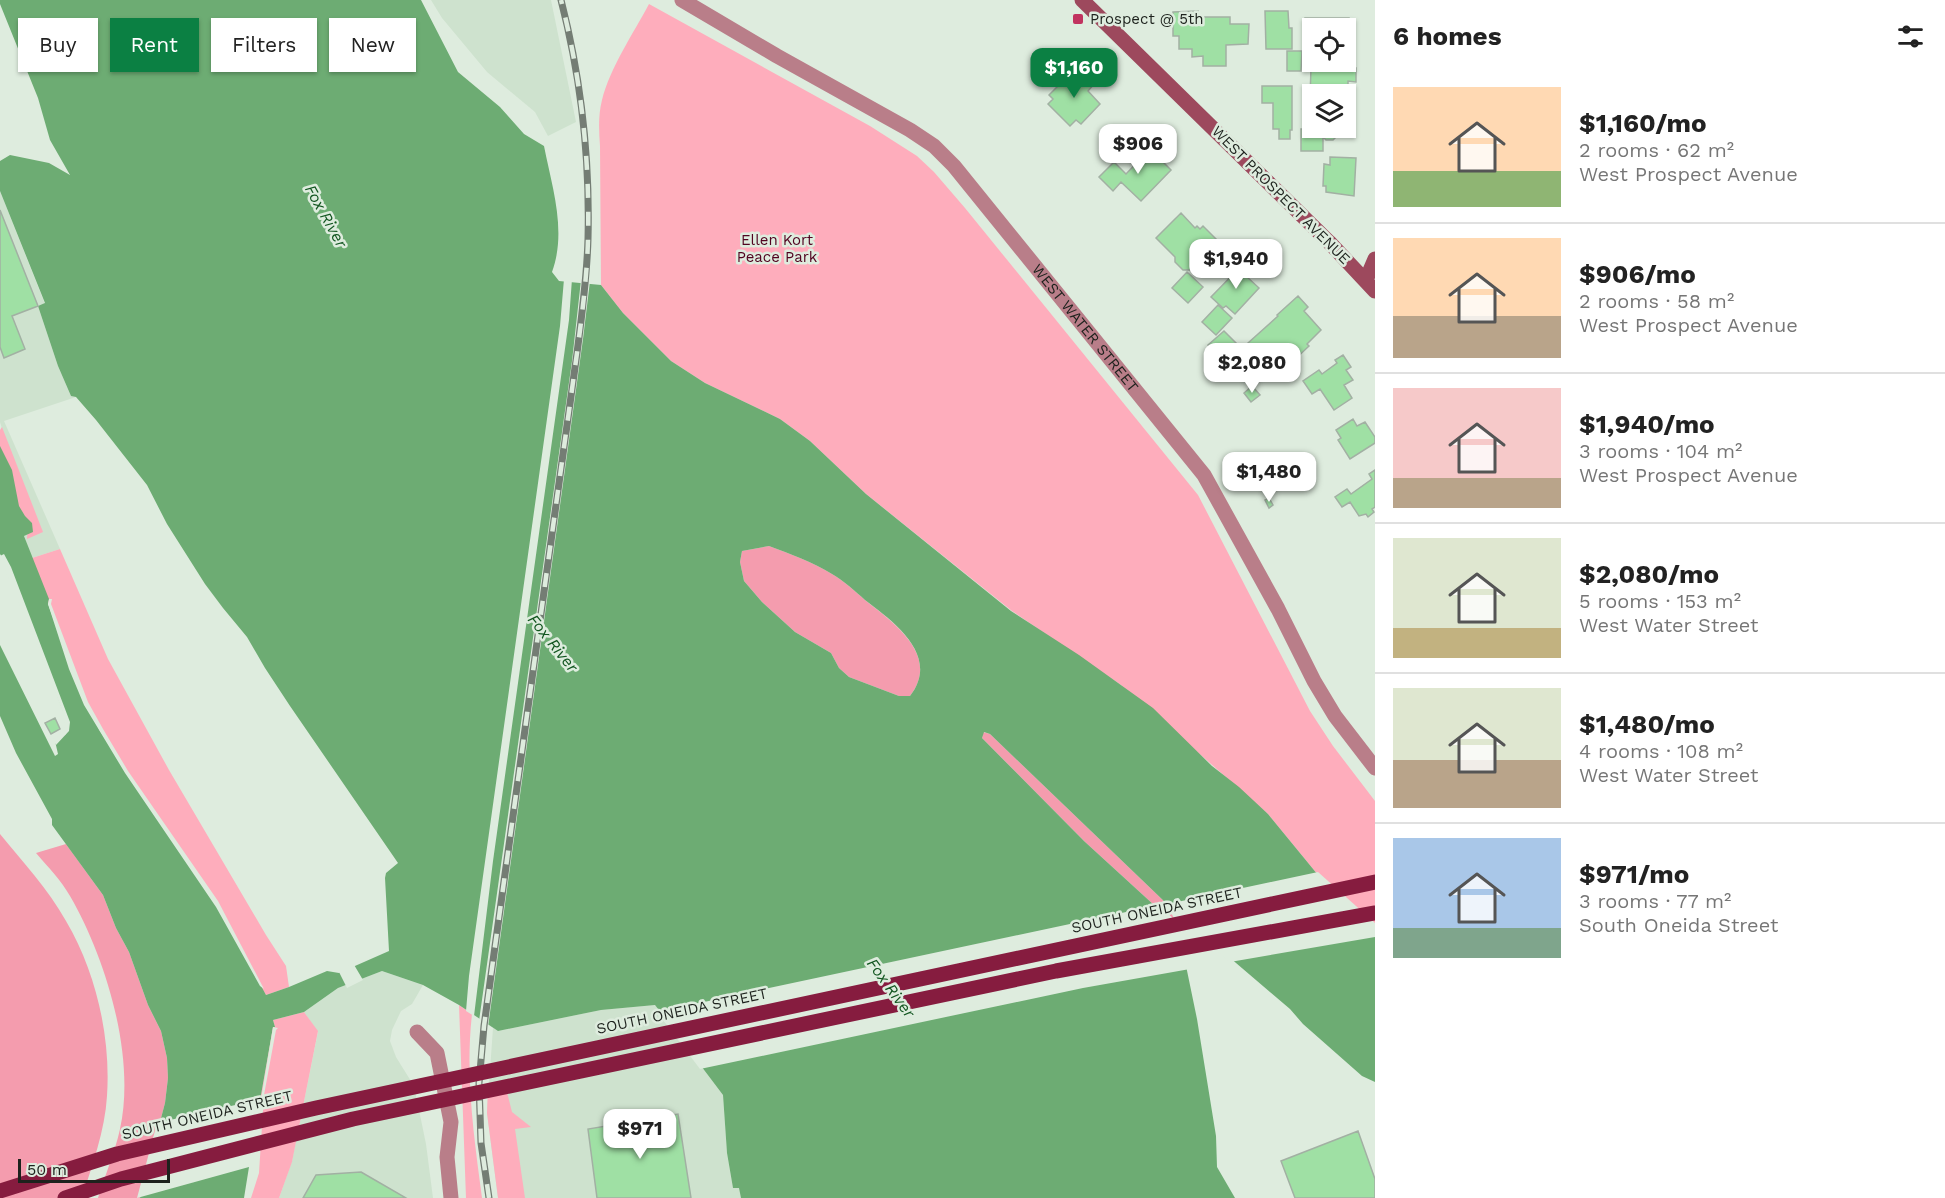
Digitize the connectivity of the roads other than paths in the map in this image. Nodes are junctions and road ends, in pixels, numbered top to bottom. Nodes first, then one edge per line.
1 (682, 0) edge
2 (1082, 0) edge
3 (1375, 259) edge
4 (1371, 285) edge
5 (1375, 768) edge
6 (1375, 882) edge
7 (1375, 914) edge
8 (417, 1032) dead end
9 (0, 1191) edge
10 (66, 1198) edge
11 (451, 1198) edge

1 - 5 street, WEST WATER STREET
2 - 4 main road, WEST PROSPECT AVENUE
3 - 4 main road
6 - 9 main road, SOUTH ONEIDA STREET, bridge
7 - 10 main road, bridge
8 - 11 street

